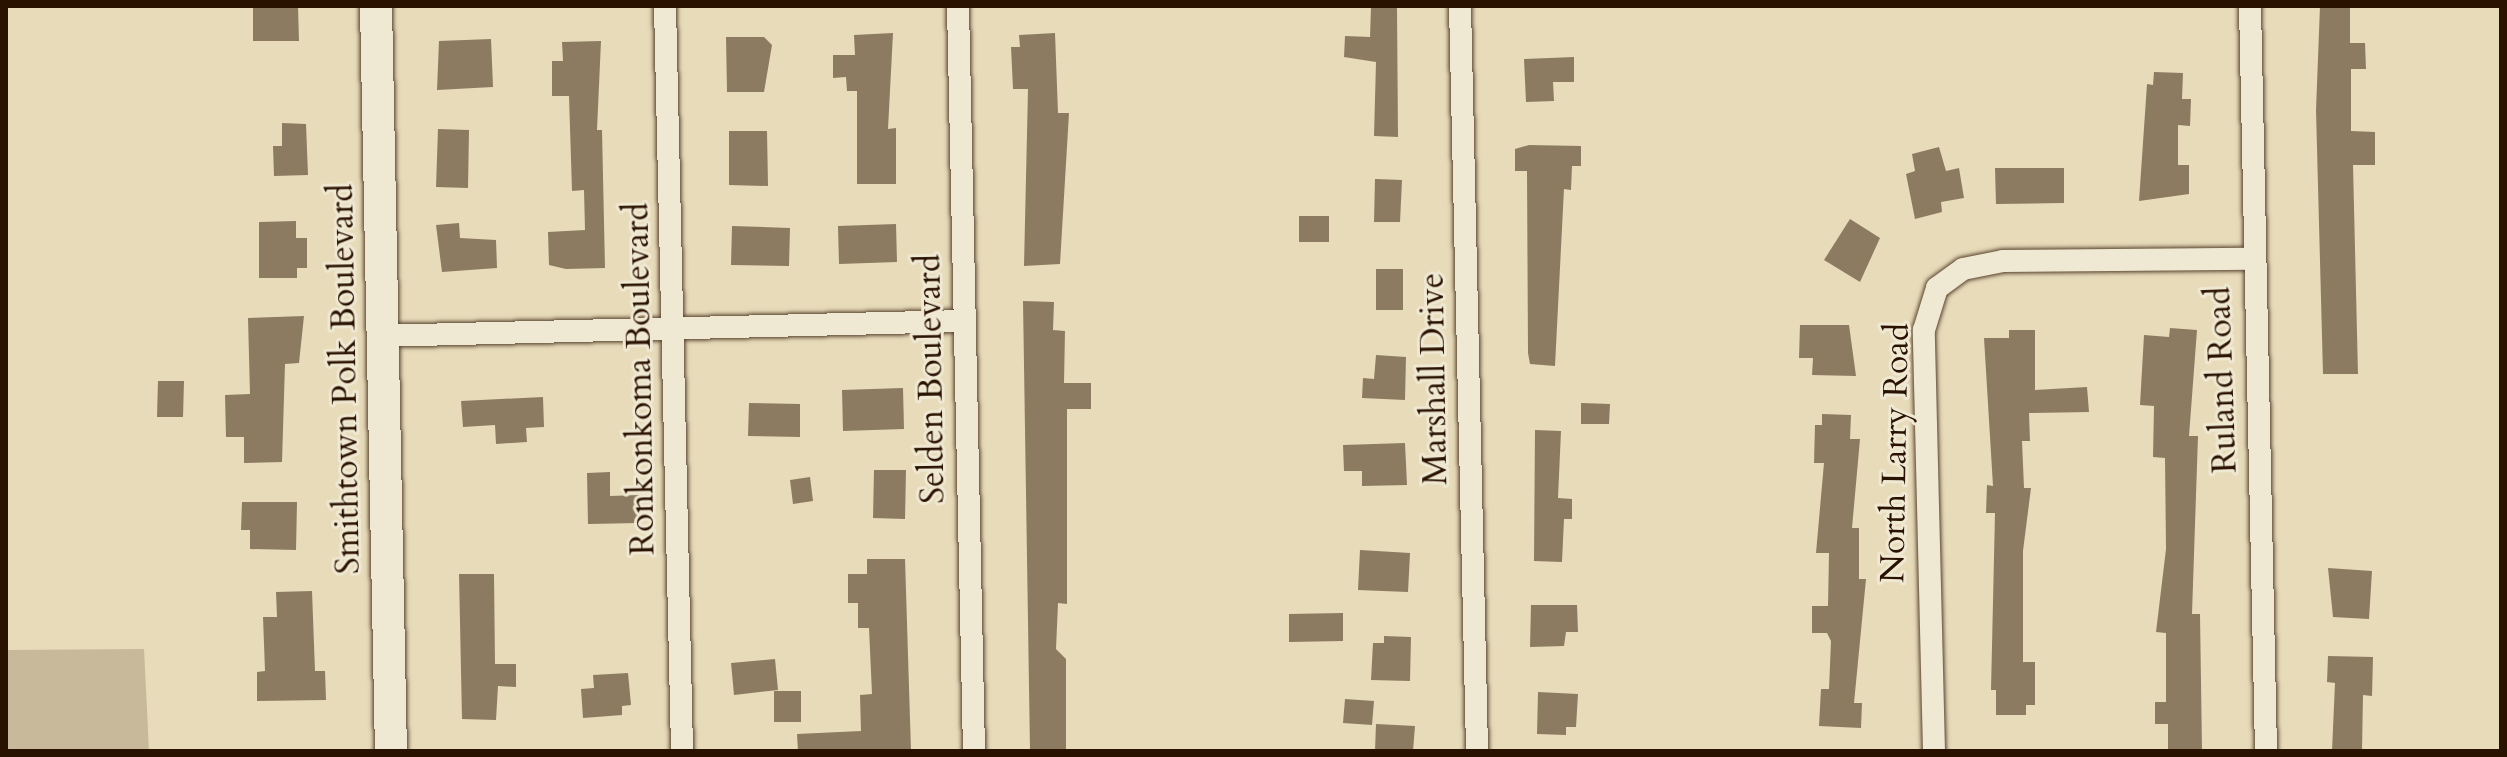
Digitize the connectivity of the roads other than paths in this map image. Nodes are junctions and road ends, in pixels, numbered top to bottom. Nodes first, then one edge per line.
1 (376, 6) edge
2 (665, 6) edge
3 (958, 6) edge
4 (1460, 6) edge
5 (2250, 6) edge
6 (2252, 259) junction
7 (964, 321) junction
8 (673, 330) junction
9 (379, 336) junction
10 (391, 751) edge
11 (682, 751) edge
12 (974, 751) edge
13 (1477, 751) edge
14 (1934, 751) edge
15 (2266, 751) edge

1 - 9 street, Smithtown Polk Boulevard
2 - 8 street, Ronkonkoma Boulevard
3 - 7 street, Selden Boulevard
4 - 13 street, Marshall Drive
5 - 6 street, Ruland Road
6 - 14 street, North Larry Road
6 - 15 street, Ruland Road
7 - 8 street
7 - 12 street, Selden Boulevard
8 - 9 street
8 - 11 street, Ronkonkoma Boulevard
9 - 10 street, Smithtown Polk Boulevard

